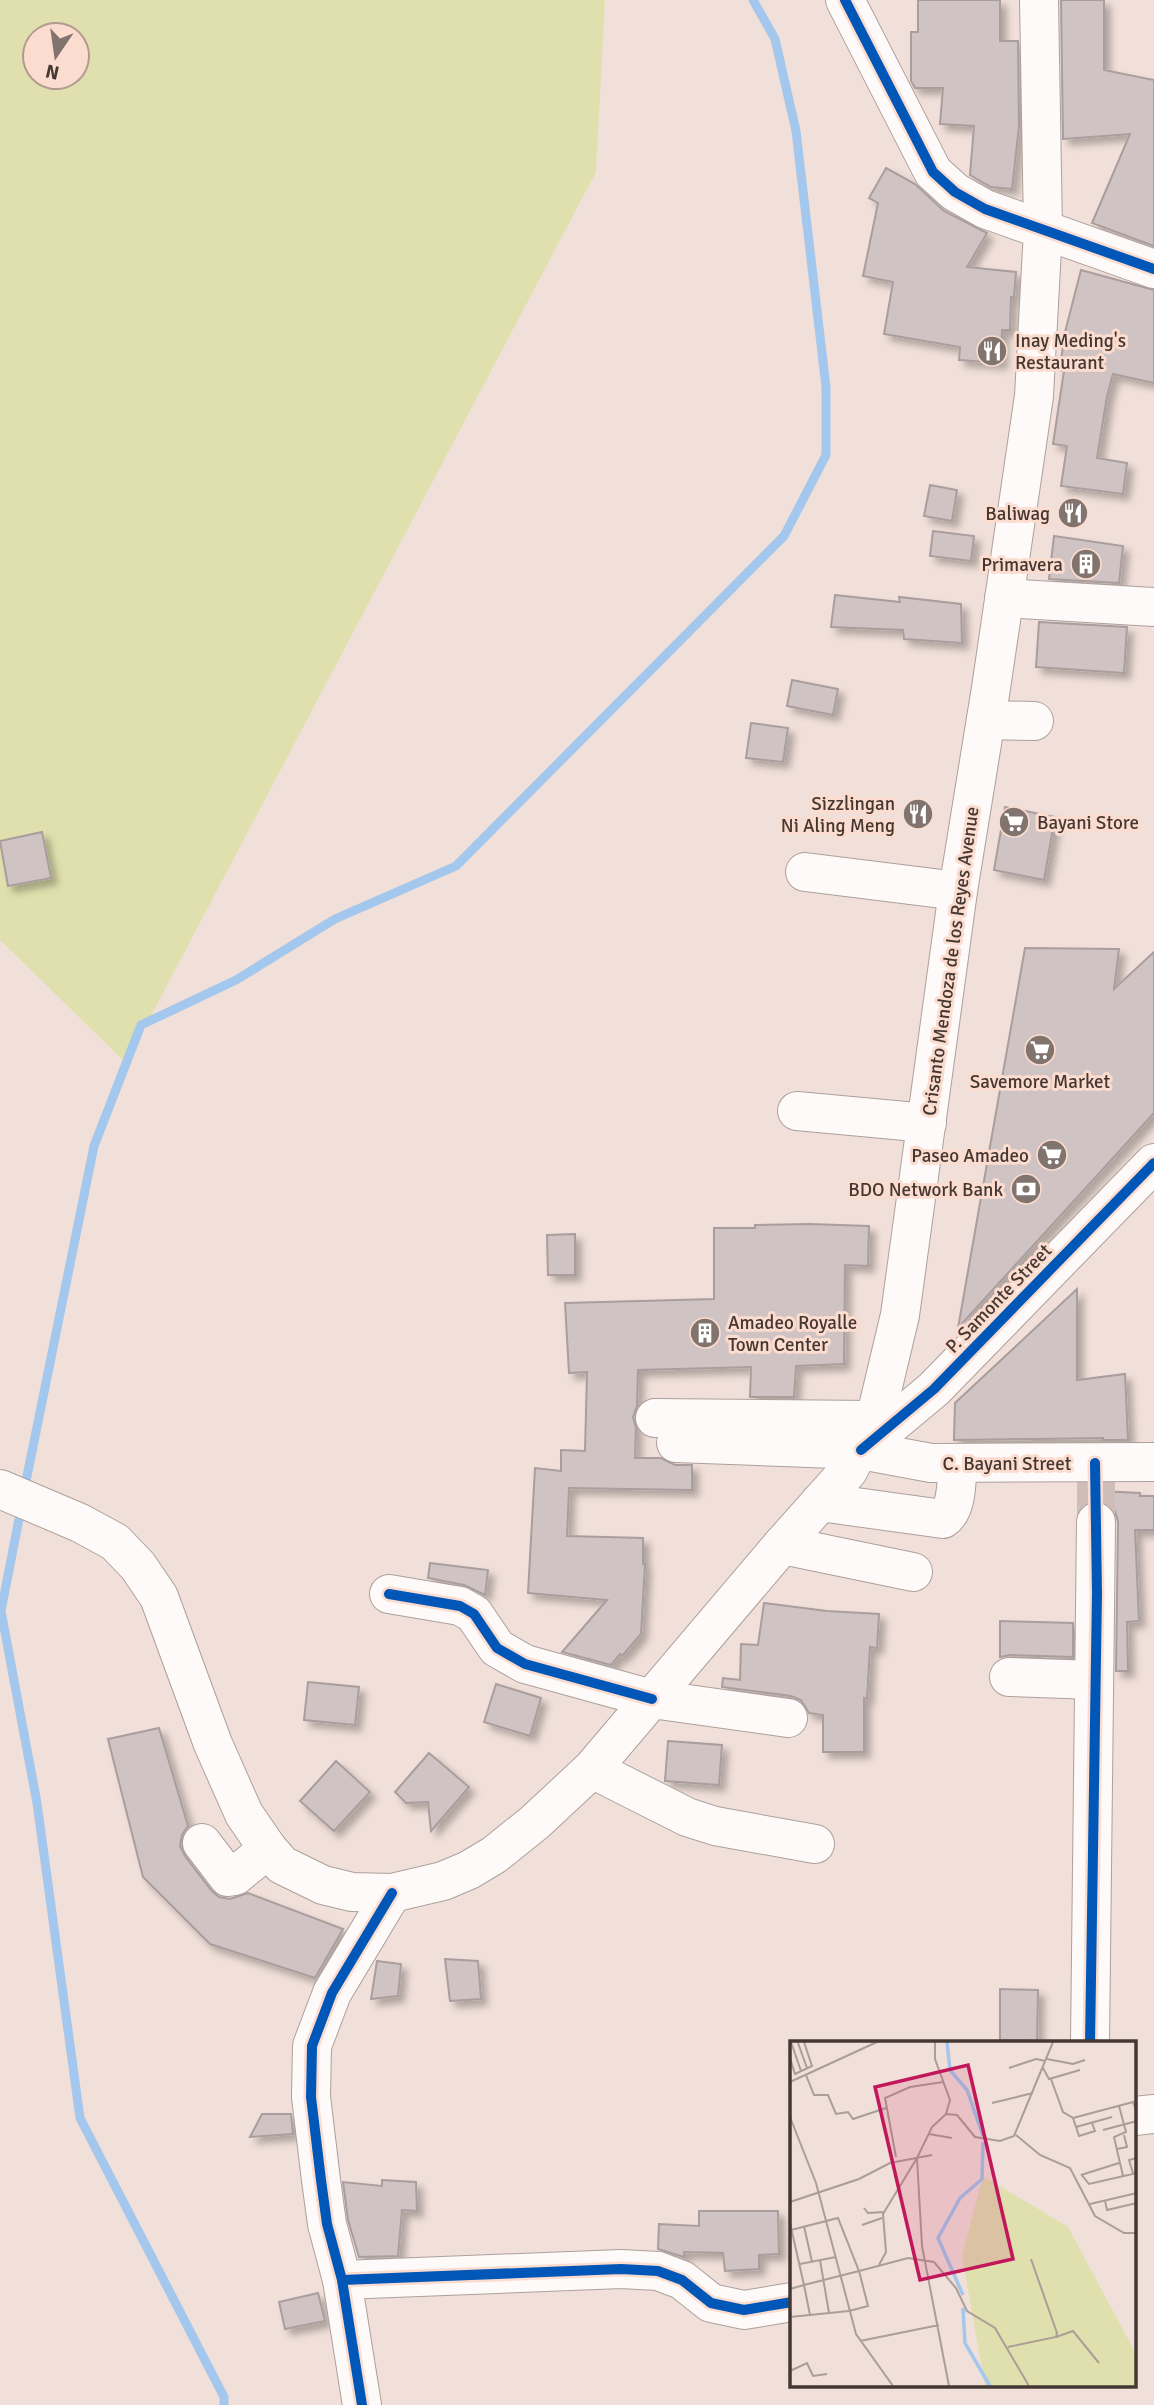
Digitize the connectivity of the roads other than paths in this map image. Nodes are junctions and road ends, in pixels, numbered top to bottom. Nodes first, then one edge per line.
1 (845, 0) edge
2 (1038, 0) edge
3 (1044, 230) junction
4 (1154, 270) edge
5 (1004, 598) junction
6 (1154, 607) edge
7 (986, 720) junction
8 (1034, 721) dead end
9 (805, 872) dead end
10 (958, 891) junction
11 (797, 1111) dead end
12 (927, 1123) junction
13 (1154, 1163) edge
14 (665, 1431) dead end
15 (868, 1435) junction
16 (1154, 1462) edge
17 (958, 1463) junction
18 (0, 1489) edge
19 (820, 1502) junction
20 (1096, 1522) tunnel mouth
21 (782, 1545) junction
22 (913, 1572) dead end
23 (389, 1594) dead end
24 (1009, 1677) dead end
25 (1094, 1680) junction
26 (652, 1699) junction
27 (788, 1718) dead end
28 (592, 1769) junction
29 (202, 1843) dead end
30 (815, 1844) dead end
31 (268, 1849) junction
32 (392, 1893) junction
33 (1087, 2041) edge
34 (1154, 2114) edge
35 (1136, 2116) edge
36 (342, 2280) junction
37 (790, 2302) edge
38 (362, 2405) edge

1 - 3 street
2 - 3 street, Crisanto Mendoza de los Reyes Avenue
3 - 4 street
3 - 5 street, Crisanto Mendoza de los Reyes Avenue
5 - 6 street
5 - 7 street, Crisanto Mendoza de los Reyes Avenue
7 - 8 street
7 - 10 street, Crisanto Mendoza de los Reyes Avenue
9 - 10 street
10 - 12 street, Crisanto Mendoza de los Reyes Avenue
11 - 12 street
12 - 15 street, Crisanto Mendoza de los Reyes Avenue
13 - 15 street, P. Samonte Street
14 - 15 street, C. Bayani Street
15 - 17 street, C. Bayani Street
15 - 19 street, Crisanto Mendoza de los Reyes Avenue
16 - 17 street, C. Bayani Street
17 - 19 street
18 - 31 street, Crisanto Mendoza de los Reyes Avenue
19 - 21 street, Crisanto Mendoza de los Reyes Avenue
20 - 25 street
21 - 22 street
21 - 26 street, Crisanto Mendoza de los Reyes Avenue
23 - 26 street
24 - 25 street
25 - 33 street
26 - 27 street
26 - 28 street, Crisanto Mendoza de los Reyes Avenue
28 - 30 street
28 - 32 street, Crisanto Mendoza de los Reyes Avenue
29 - 31 street
31 - 32 street, Crisanto Mendoza de los Reyes Avenue
32 - 36 street
34 - 35 street
36 - 37 street
36 - 38 street

